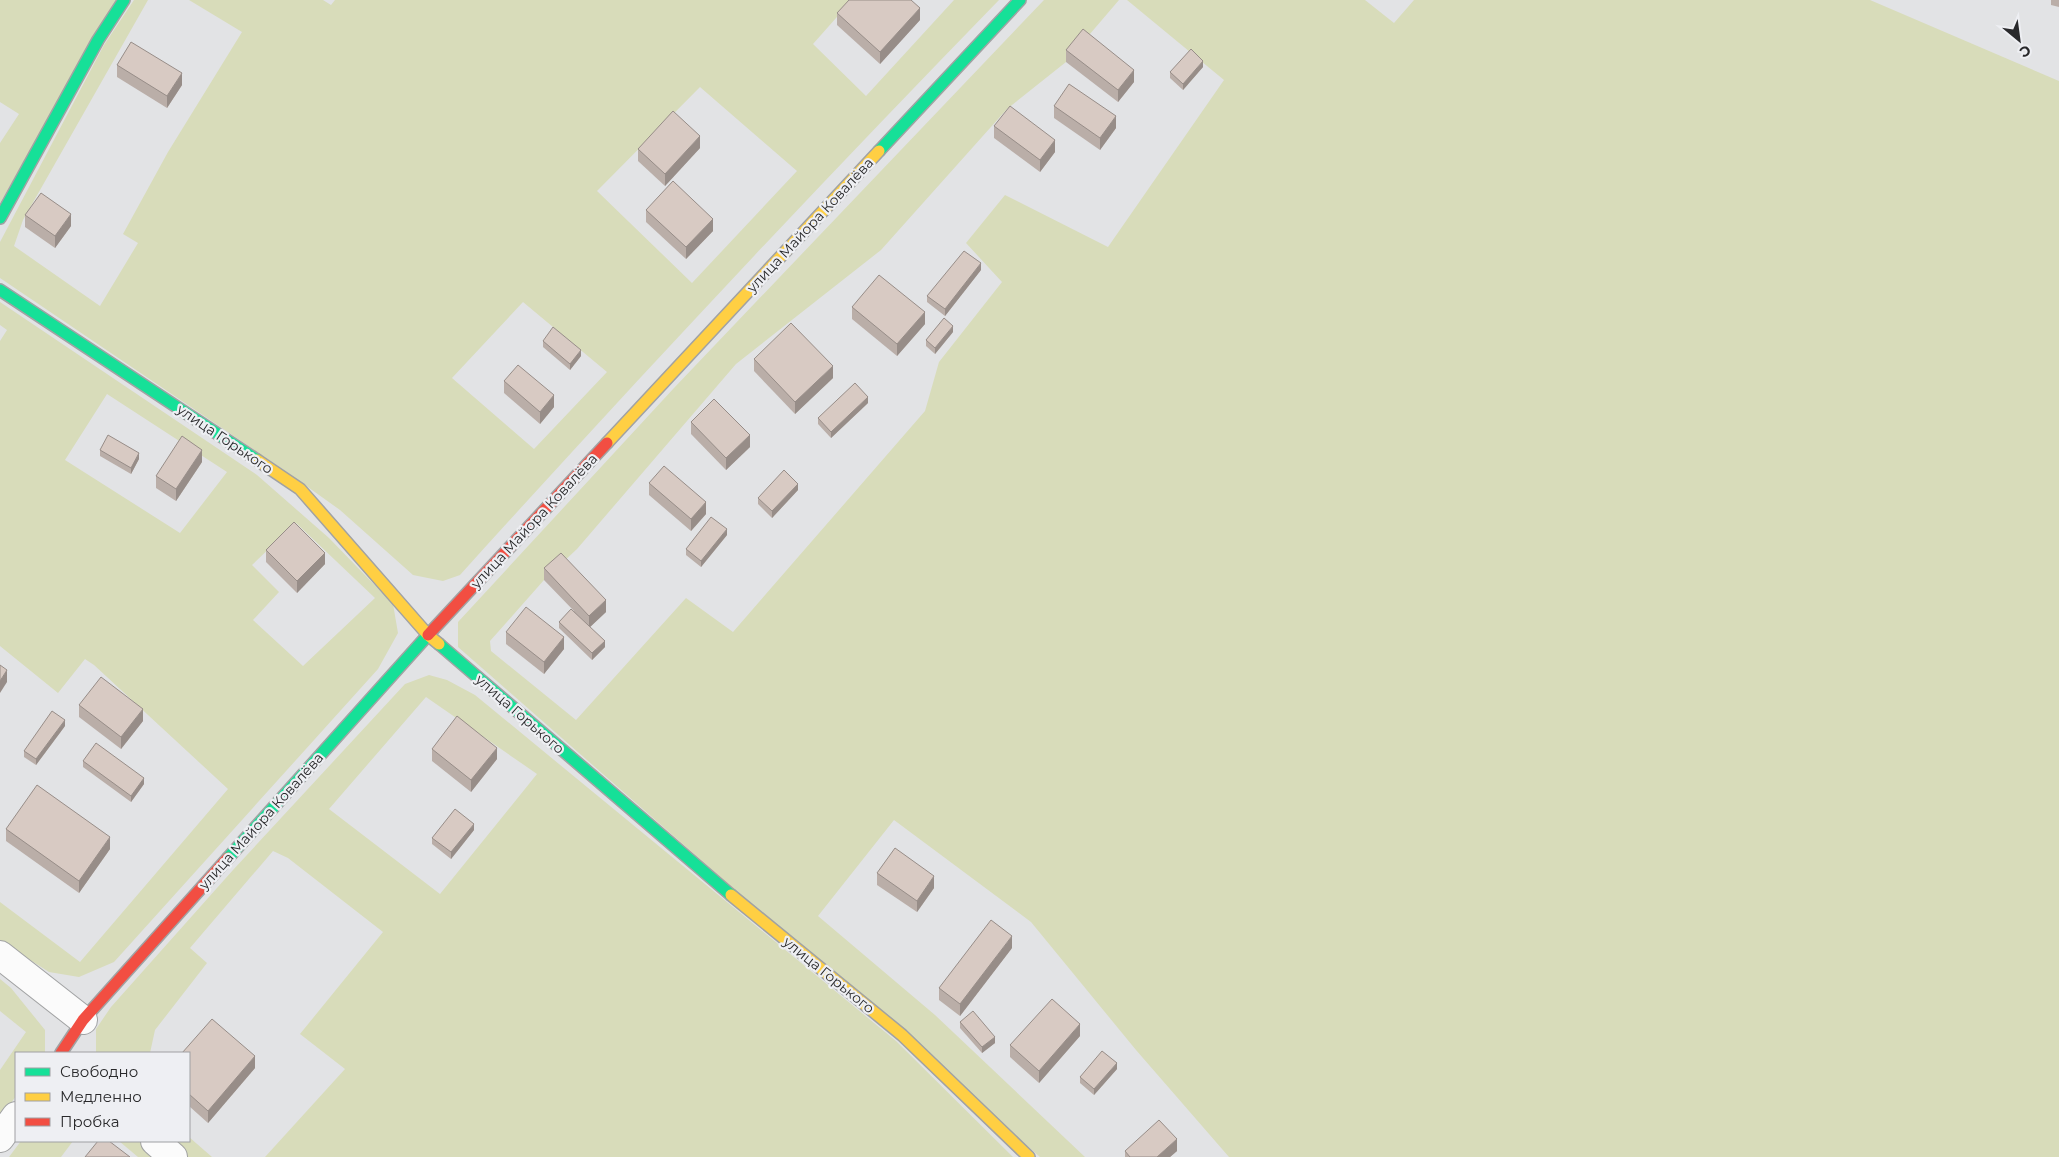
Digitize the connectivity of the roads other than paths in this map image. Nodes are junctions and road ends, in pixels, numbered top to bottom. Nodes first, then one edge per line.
1 (124, 0) edge
2 (1020, 0) edge
3 (0, 218) edge
4 (0, 290) edge
5 (428, 635) junction
6 (0, 955) edge
7 (83, 1020) junction
8 (62, 1052) edge
9 (15, 1117) edge
10 (0, 1138) edge
11 (155, 1142) edge
12 (173, 1157) edge
13 (1029, 1157) edge

1 - 3 street
2 - 5 street, улица Майора Ковалёва
4 - 5 street, улица Горького
5 - 7 street, улица Майора Ковалёва
5 - 13 street, улица Горького
6 - 7 street
7 - 8 street, улица Майора Ковалёва
9 - 10 street
11 - 12 street

